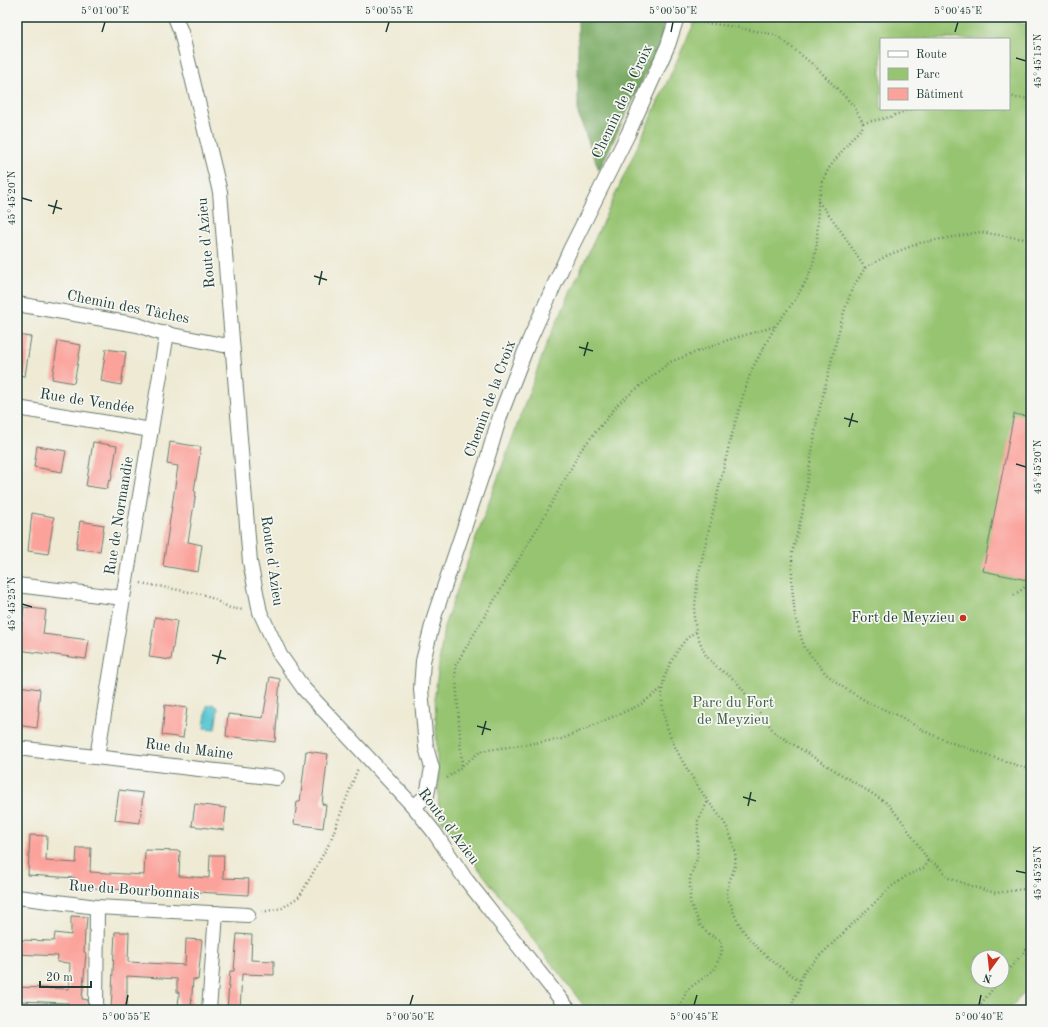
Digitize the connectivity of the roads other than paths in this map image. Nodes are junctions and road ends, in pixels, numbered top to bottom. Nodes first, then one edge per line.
1 (175, 17) edge
2 (676, 19) edge
3 (17, 304) edge
4 (167, 333) junction
5 (232, 344) junction
6 (17, 408) edge
7 (151, 430) junction
8 (17, 585) edge
9 (124, 598) junction
10 (17, 748) edge
11 (97, 757) junction
12 (277, 778) dead end
13 (414, 807) junction
14 (17, 897) edge
15 (97, 907) junction
16 (216, 913) junction
17 (248, 915) road end
18 (96, 1010) edge
19 (209, 1010) edge
20 (569, 1010) edge

1 - 5 street, Route d'Azieu
2 - 13 street, Chemin de la Croix
3 - 4 street, Chemin des Tâches
4 - 5 street, Chemin des Tâches
4 - 7 street, Rue de Normandie
5 - 13 street, Route d'Azieu
6 - 7 street, Rue de Vendée
7 - 9 street, Rue de Normandie
8 - 9 street, Rue de Normandie
9 - 11 street
10 - 11 street, Rue du Maine
11 - 12 street, Rue du Maine
13 - 20 street, Route d'Azieu
14 - 15 street, Rue du Bourbonnais
15 - 16 street, Rue du Bourbonnais
15 - 18 street
16 - 17 street, Rue du Bourbonnais
16 - 19 street

